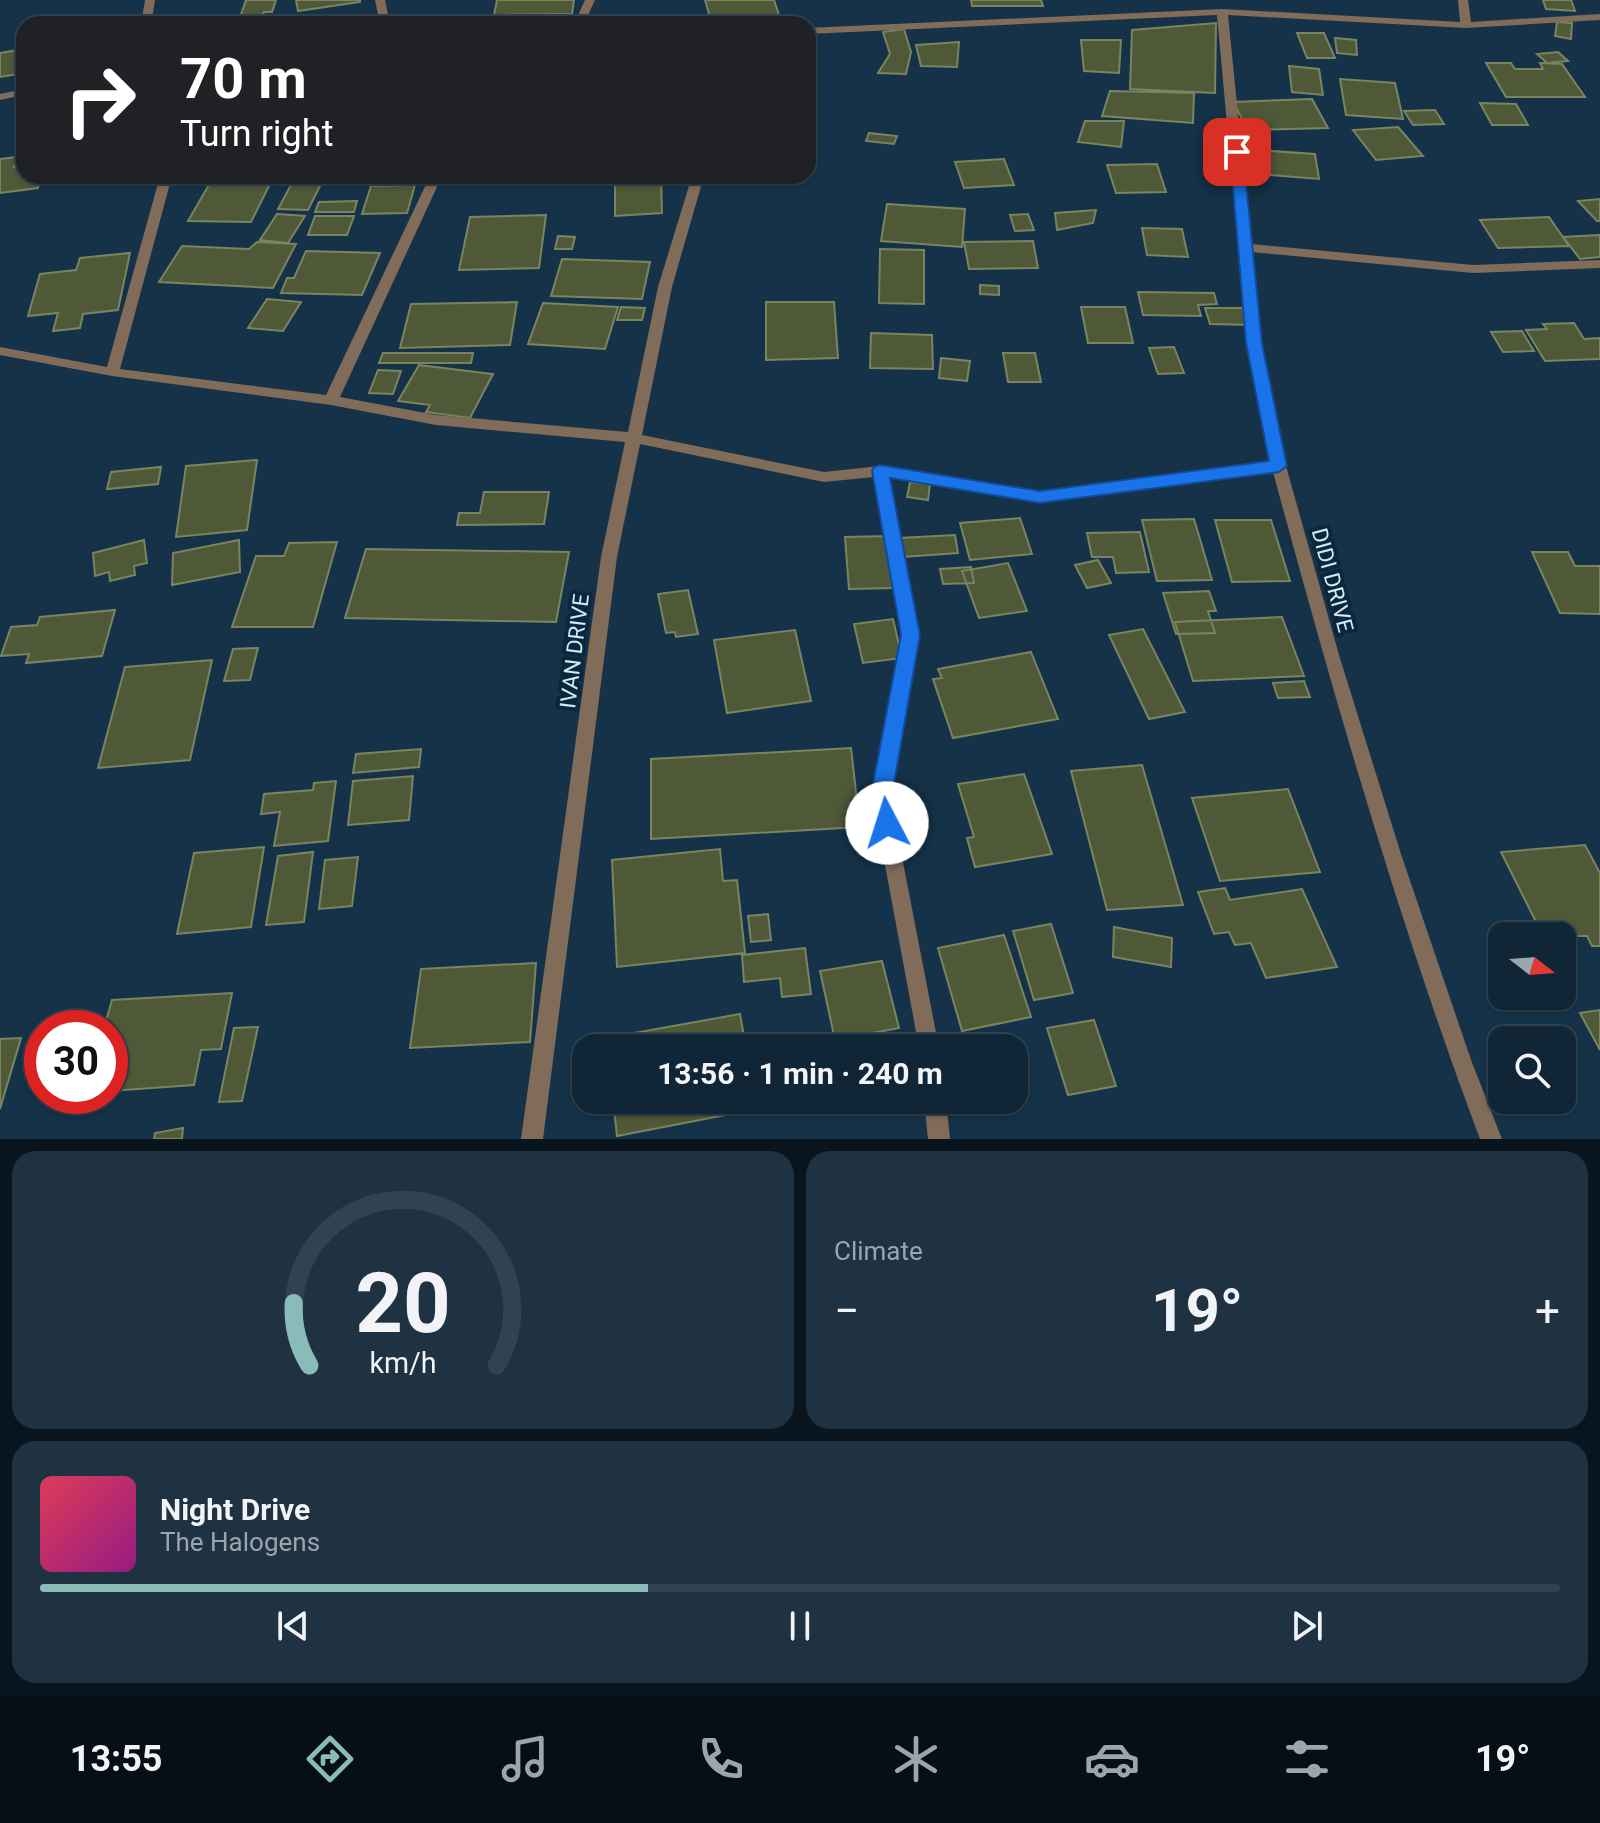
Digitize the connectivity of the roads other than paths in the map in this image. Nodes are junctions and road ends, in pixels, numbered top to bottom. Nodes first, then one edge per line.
1 (1463, 0) edge
2 (1222, 12) junction
3 (1600, 17) edge
4 (1466, 25) junction
5 (816, 31) edge
6 (164, 184) edge
7 (432, 184) edge
8 (696, 184) edge
9 (1244, 247) junction
10 (1600, 264) edge
11 (0, 351) edge
12 (112, 372) junction
13 (331, 400) junction
14 (634, 438) junction
15 (1279, 466) junction
16 (880, 471) junction
17 (926, 1034) edge
18 (936, 1114) edge
19 (532, 1139) edge
20 (939, 1139) edge
21 (1491, 1139) edge

1 - 4 street
2 - 4 street
2 - 5 street
2 - 9 street, DIDI DRIVE
3 - 4 street
6 - 12 street
7 - 13 street
8 - 14 street, IVAN DRIVE
9 - 10 street
9 - 15 street, DIDI DRIVE
11 - 12 street
12 - 13 street
13 - 14 street
14 - 16 street
14 - 19 street, IVAN DRIVE
15 - 16 street
15 - 21 street, DIDI DRIVE
16 - 17 street
18 - 20 street

